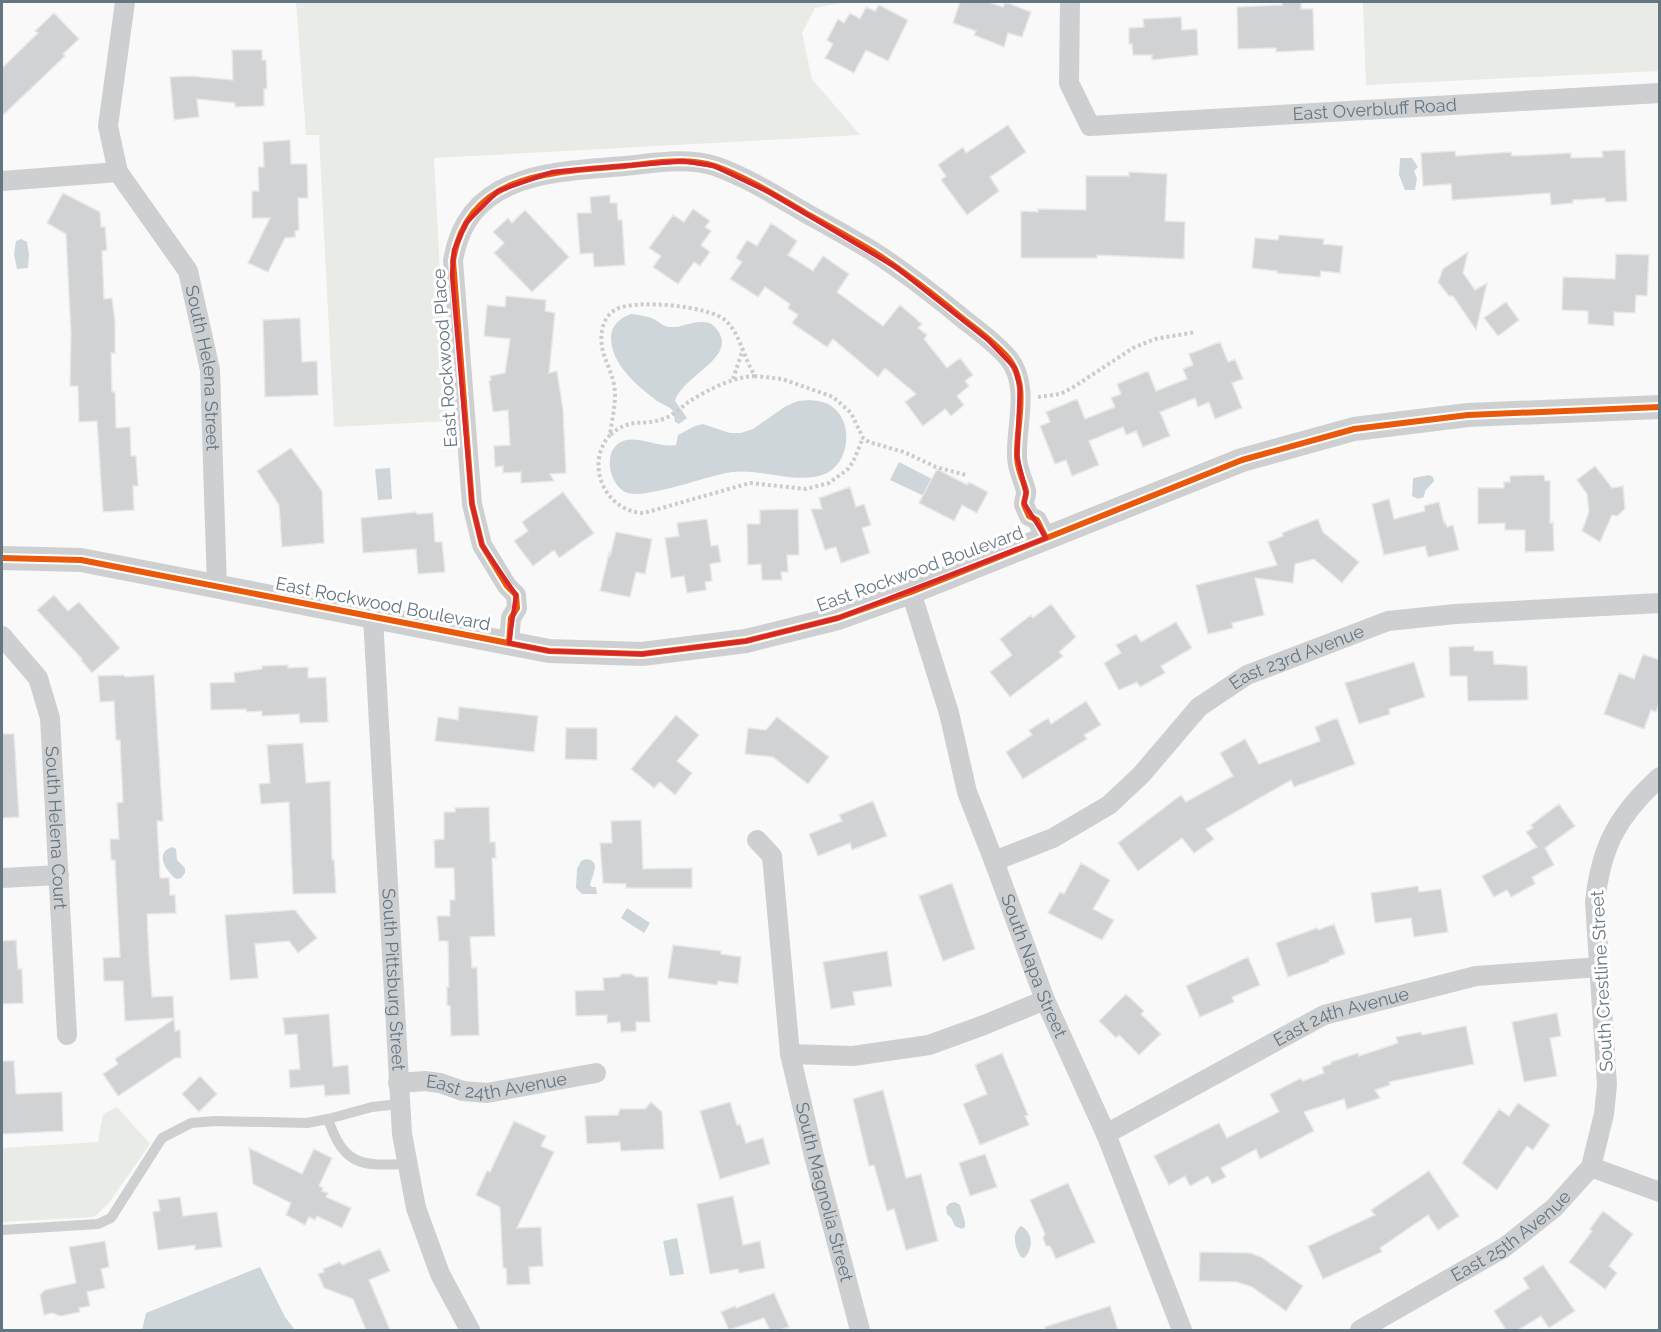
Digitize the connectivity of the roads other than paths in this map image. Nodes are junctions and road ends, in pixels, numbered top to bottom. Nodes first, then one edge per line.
1 (125, 2) edge
2 (1070, 2) edge
3 (1659, 93) edge
4 (118, 172) junction
5 (2, 181) edge
6 (1659, 407) edge
7 (1041, 529) junction
8 (2, 558) edge
9 (216, 587) junction
10 (911, 592) junction
11 (1659, 603) edge
12 (373, 617) junction
13 (2, 636) edge
14 (509, 643) junction
15 (1659, 777) edge
16 (757, 840) dead end
17 (994, 861) junction
18 (59, 875) junction
19 (2, 878) edge
20 (1599, 967) junction
21 (1045, 1000) junction
22 (67, 1035) dead end
23 (790, 1054) junction
24 (596, 1073) dead end
25 (398, 1083) junction
26 (399, 1104) junction
27 (328, 1119) junction
28 (1106, 1134) junction
29 (406, 1164) junction
30 (1591, 1167) junction
31 (1659, 1192) edge
32 (2, 1230) edge
33 (470, 1330) edge
34 (860, 1330) edge
35 (1182, 1330) edge
36 (1360, 1330) edge

1 - 4 street
2 - 3 street, East Overbluff Road
4 - 5 street
4 - 9 street, South Helena Street
6 - 7 street, East Rockwood Boulevard
7 - 10 street, East Rockwood Boulevard
7 - 14 street, East Rockwood Place
8 - 9 street, East Rockwood Boulevard
9 - 12 street, East Rockwood Boulevard
10 - 14 street, East Rockwood Boulevard
10 - 17 street, South Napa Street
11 - 17 street, East 23rd Avenue
12 - 14 street, East Rockwood Boulevard
12 - 25 street, South Pittsburg Street
13 - 18 street, South Helena Court
15 - 20 street, South Crestline Street
16 - 23 street, South Magnolia Street
17 - 21 street, South Napa Street
18 - 19 street
18 - 22 street, South Helena Court
20 - 28 street, East 24th Avenue
20 - 30 street, South Crestline Street
21 - 23 street
21 - 28 street, South Napa Street
23 - 34 street, South Magnolia Street
24 - 25 street, East 24th Avenue
25 - 26 street, South Pittsburg Street
26 - 27 lane
26 - 29 street, South Pittsburg Street
27 - 29 lane
27 - 32 lane
28 - 35 street, South Napa Street
29 - 33 street, South Pittsburg Street
30 - 31 street
30 - 36 street, East 25th Avenue

